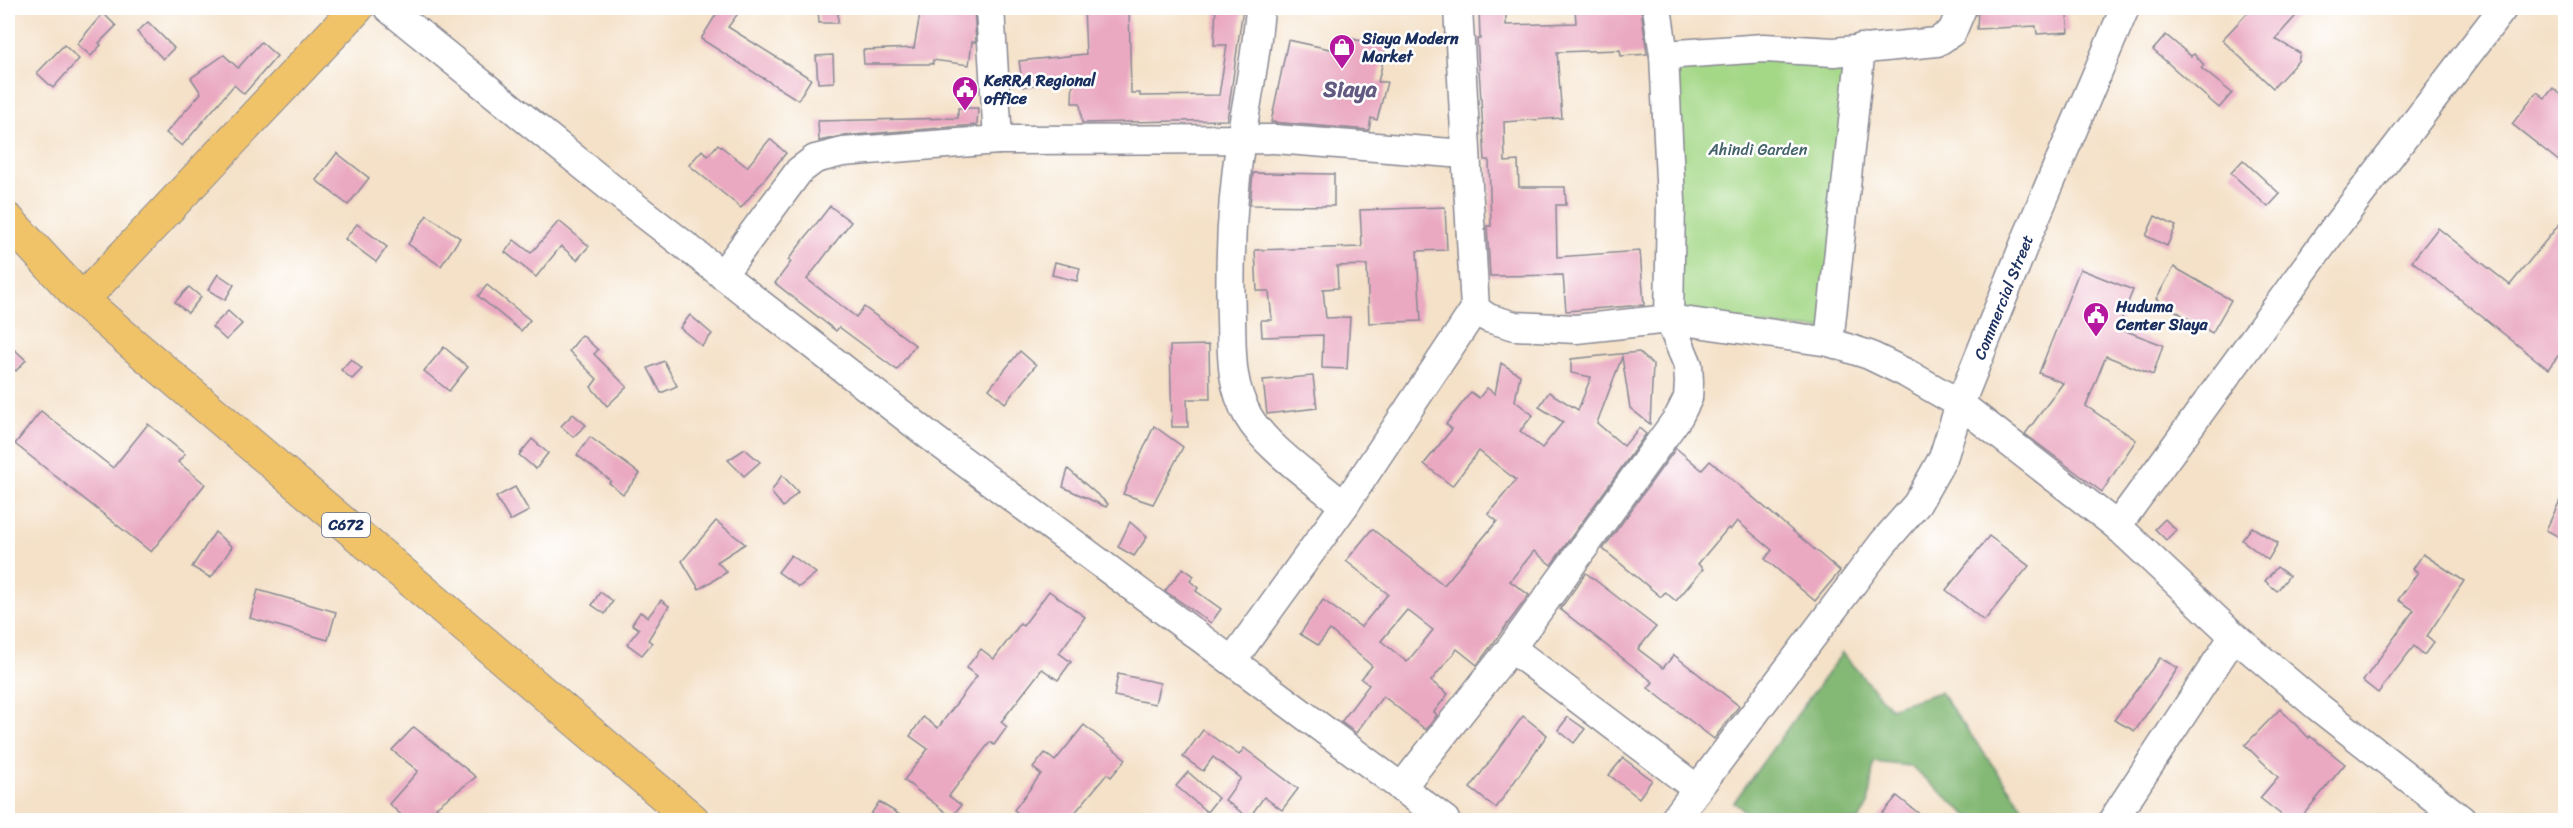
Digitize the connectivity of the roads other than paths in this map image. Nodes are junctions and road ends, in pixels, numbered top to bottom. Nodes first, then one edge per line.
1 (357, 8) edge
2 (388, 8) edge
3 (990, 8) edge
4 (1260, 8) edge
5 (1458, 8) edge
6 (1657, 8) edge
7 (1962, 8) edge
8 (2125, 8) edge
9 (2503, 8) edge
10 (1861, 48) junction
11 (1664, 55) junction
12 (1241, 138) junction
13 (998, 140) junction
14 (1464, 154) junction
15 (8, 220) edge
16 (722, 274) junction
17 (82, 300) junction
18 (1474, 309) junction
19 (1669, 319) junction
20 (1829, 342) junction
21 (1960, 404) junction
22 (1344, 506) junction
23 (2117, 526) junction
24 (2234, 636) junction
25 (1511, 648) junction
26 (1232, 662) junction
27 (1401, 788) junction
28 (1697, 789) junction
29 (693, 820) edge
30 (1445, 820) edge
31 (1674, 820) edge
32 (2113, 820) edge
33 (2462, 820) edge

1 - 17 main road
2 - 16 street
3 - 13 street
4 - 12 street
5 - 14 street
6 - 11 street
7 - 10 street
8 - 21 street, Commercial Street
9 - 23 street
10 - 11 street
10 - 20 street
11 - 19 street
12 - 13 street
12 - 14 street
12 - 22 street
13 - 16 street
14 - 18 street
15 - 17 main road, C672
16 - 26 street
17 - 29 main road, C672
18 - 19 street
18 - 22 street
19 - 20 street
19 - 25 street
20 - 21 street
21 - 23 street
21 - 28 street, Commercial Street
22 - 26 street
23 - 24 street
24 - 32 street
24 - 33 street
25 - 27 street
25 - 28 street
26 - 27 street
27 - 30 street
28 - 31 street, Commercial Street

